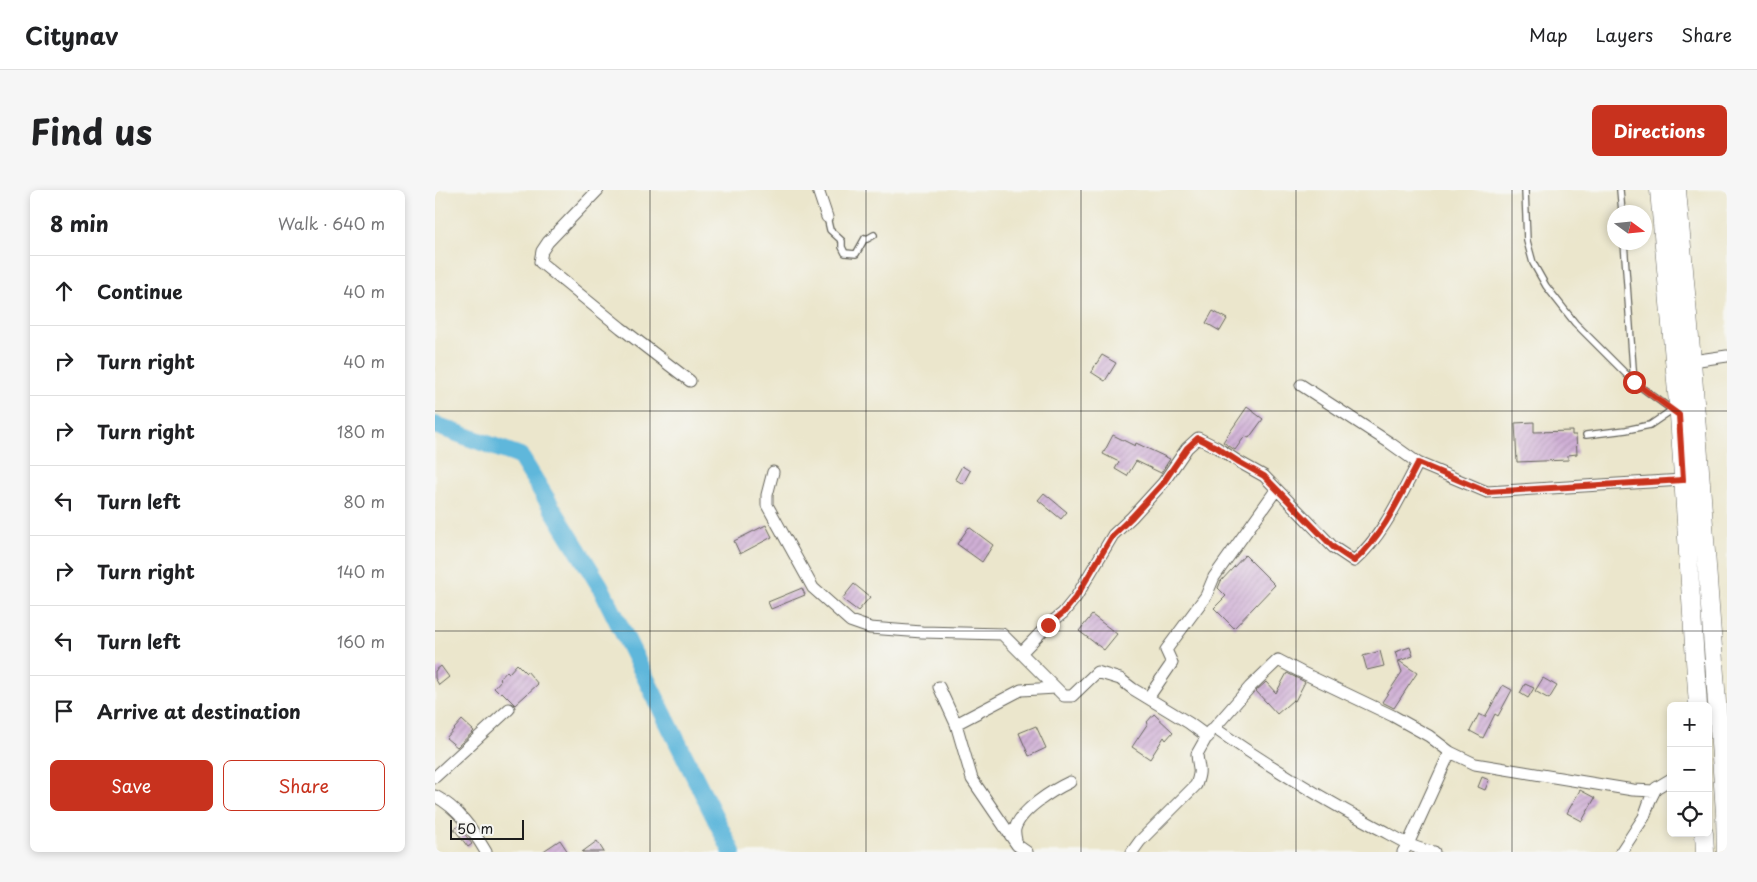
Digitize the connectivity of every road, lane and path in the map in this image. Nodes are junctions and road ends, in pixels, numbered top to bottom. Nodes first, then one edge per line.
1 (598, 190) edge
2 (818, 190) edge
3 (1525, 190) edge
4 (1620, 190) edge
5 (1659, 190) edge
6 (1677, 190) edge
7 (1621, 205) edge
8 (827, 217) joint
9 (874, 235) dead end
10 (1625, 250) edge
11 (1727, 356) edge
12 (1692, 361) junction
13 (690, 381) dead end
14 (1634, 382) junction
15 (1301, 386) dead end
16 (1675, 413) junction
17 (1586, 435) dead end
18 (1418, 463) junction
19 (773, 472) dead end
20 (1683, 480) junction
21 (1276, 490) junction
22 (1021, 653) junction
23 (939, 686) dead end
24 (1056, 688) junction
25 (1148, 698) junction
26 (1697, 702) edge
27 (509, 709) dead end
28 (957, 724) junction
29 (1211, 733) junction
30 (1450, 752) junction
31 (435, 777) edge
32 (1667, 781) edge
33 (1070, 782) dead end
34 (1654, 791) junction
35 (435, 796) edge
36 (1704, 837) edge
37 (1017, 845) junction
38 (1406, 848) edge
39 (486, 852) edge
40 (1027, 852) edge
41 (1132, 852) edge
42 (1433, 852) edge
43 (1621, 852) edge
44 (1705, 852) edge
45 (1726, 852) edge

1 - 13 street
2 - 8 street
3 - 14 lane
4 - 7 lane
5 - 16 main road
6 - 12 main road
8 - 9 lane
10 - 14 lane
11 - 12 street
12 - 45 main road
14 - 16 lane
15 - 18 street
16 - 17 lane
16 - 20 main road
18 - 20 street
18 - 21 street
19 - 22 street
20 - 26 main road
21 - 22 street
21 - 25 street
22 - 24 street
23 - 28 street
24 - 25 street
24 - 28 street
25 - 29 street
27 - 31 street
28 - 37 street
29 - 30 street
29 - 38 street
29 - 41 street
30 - 34 street
30 - 38 street
32 - 34 street
33 - 37 street
34 - 43 street
35 - 39 street
36 - 44 main road
37 - 40 street
38 - 42 street

